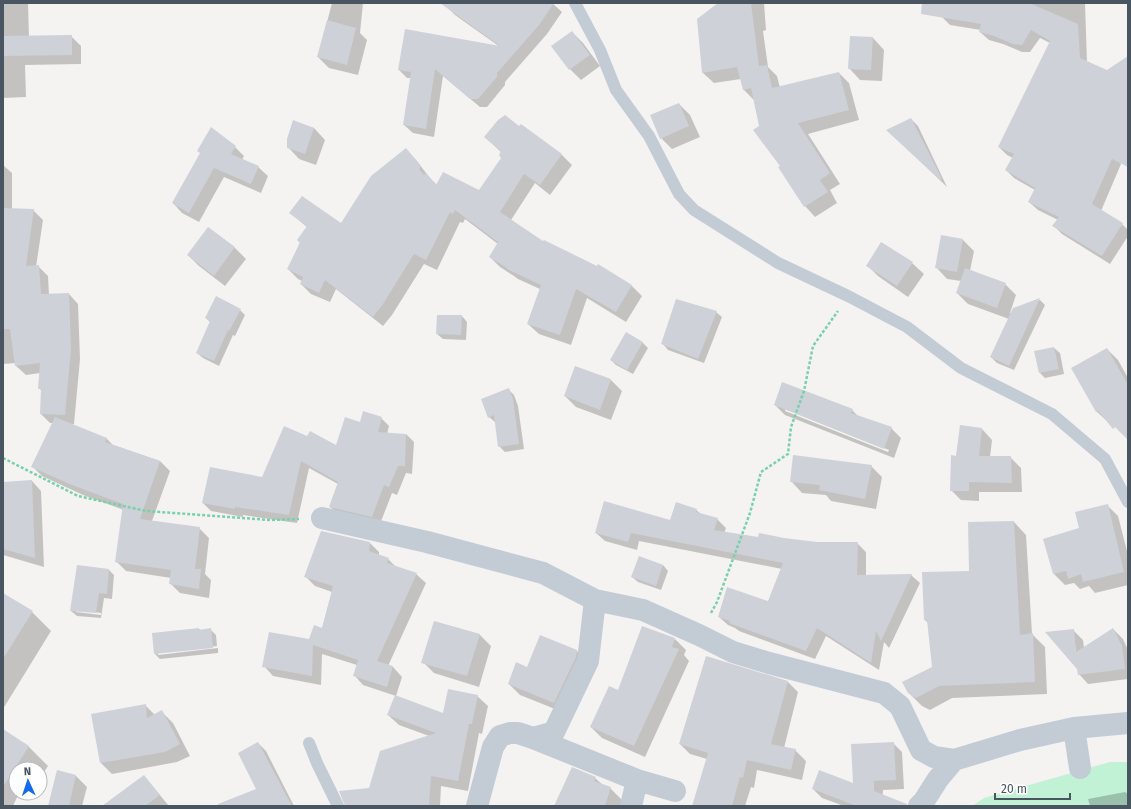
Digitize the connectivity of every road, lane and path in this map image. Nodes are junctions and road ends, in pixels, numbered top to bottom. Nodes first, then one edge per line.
1 (575, 3) edge
2 (848, 296) junction
3 (3, 458) edge
4 (1128, 502) edge
5 (322, 518) joint
6 (595, 600) junction
7 (699, 635) junction
8 (1128, 723) edge
9 (1074, 728) junction
10 (533, 738) junction
11 (309, 743) dead end
12 (954, 760) junction
13 (1080, 768) dead end
14 (637, 780) junction
15 (675, 791) dead end
16 (338, 806) edge
17 (477, 806) edge
18 (630, 806) edge
19 (919, 806) edge

1 - 2 lane
2 - 4 lane
2 - 7 path
3 - 5 path
5 - 6 street
6 - 7 street
6 - 10 street
7 - 12 street
8 - 9 street
9 - 12 street
9 - 13 street
10 - 14 street
10 - 17 street
11 - 16 lane
12 - 19 street
14 - 15 street
14 - 18 street

